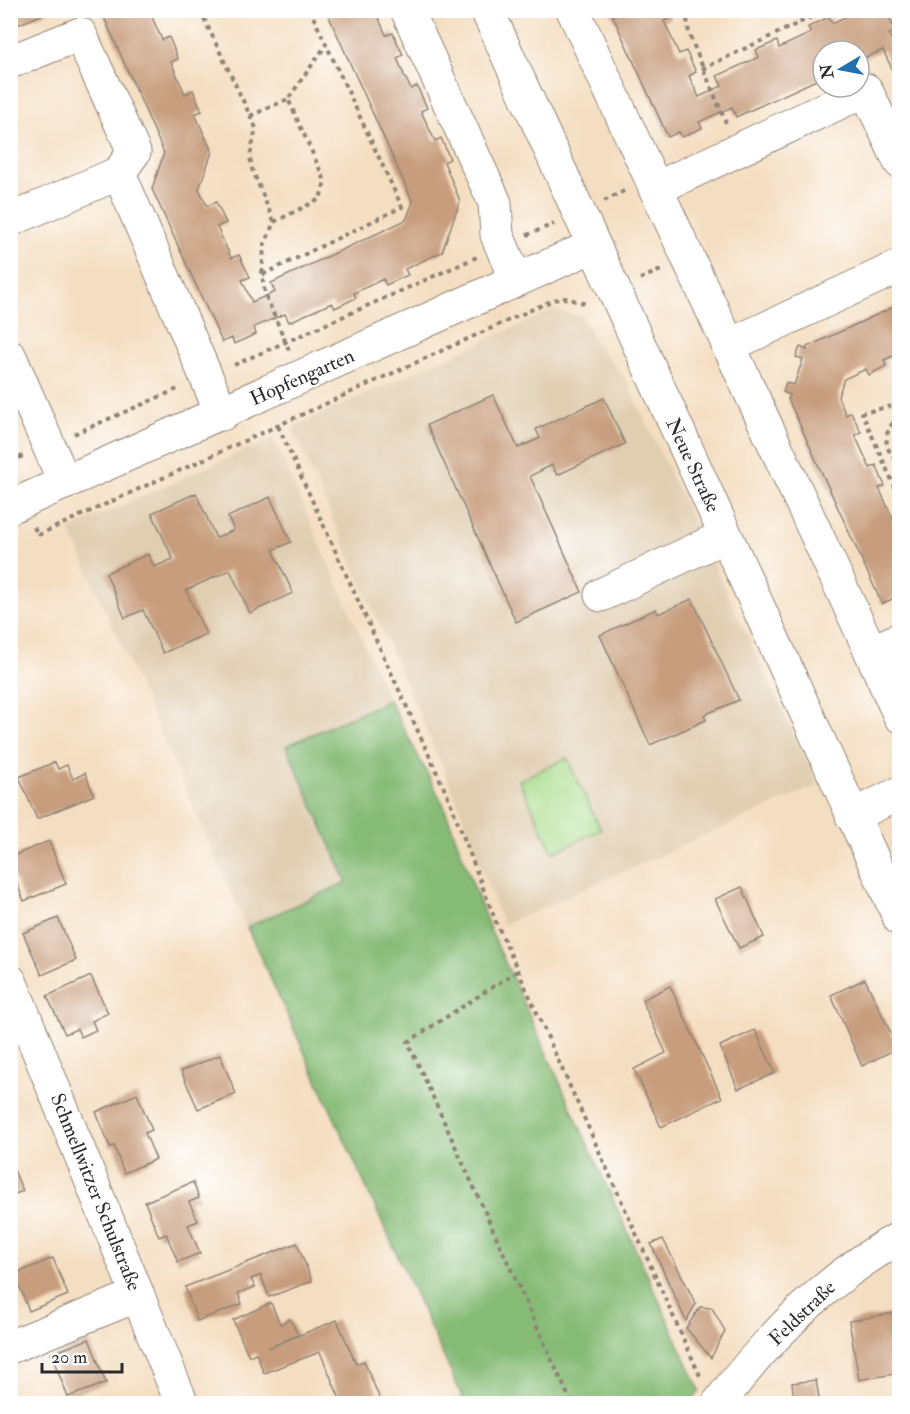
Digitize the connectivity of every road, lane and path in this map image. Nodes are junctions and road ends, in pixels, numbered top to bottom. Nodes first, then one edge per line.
1 (200, 10) edge
2 (310, 10) edge
3 (407, 10) edge
4 (487, 10) edge
5 (573, 10) edge
6 (686, 10) edge
7 (826, 10) edge
8 (326, 45) junction
9 (10, 62) edge
10 (702, 69) junction
11 (288, 99) junction
12 (250, 116) junction
13 (726, 126) dead end
14 (900, 162) edge
15 (118, 173) junction
16 (653, 183) junction
17 (578, 213) junction
18 (10, 220) edge
19 (274, 222) junction
20 (501, 246) junction
21 (593, 246) junction
22 (900, 266) edge
23 (262, 275) junction
24 (516, 280) junction
25 (593, 314) dead end
26 (285, 342) junction
27 (728, 346) junction
28 (10, 357) edge
29 (207, 377) junction
30 (900, 404) edge
31 (222, 414) junction
32 (900, 417) edge
33 (278, 425) junction
34 (48, 445) junction
35 (900, 464) edge
36 (65, 483) junction
37 (900, 499) edge
38 (17, 504) edge
39 (725, 536) junction
40 (601, 596) dead end
41 (885, 645) edge
42 (900, 716) edge
43 (900, 793) edge
44 (852, 816) junction
45 (900, 919) edge
46 (517, 971) junction
47 (10, 981) edge
48 (900, 1238) edge
49 (138, 1295) junction
50 (10, 1347) edge
51 (710, 1392) edge
52 (182, 1404) edge
53 (572, 1404) edge

1 - 12 path
2 - 8 path
3 - 20 street
4 - 17 street, Neue Straße
5 - 16 street
6 - 10 path
7 - 10 path
8 - 11 path
8 - 23 path
9 - 15 street
10 - 13 path
11 - 12 path
11 - 19 path
12 - 19 path
14 - 16 street
15 - 18 street
15 - 29 street
16 - 17 path
16 - 27 street
17 - 20 path
17 - 21 street, Neue Straße
19 - 23 path
20 - 24 street
20 - 26 path
21 - 24 street, Hopfengarten
21 - 39 street, Neue Straße
22 - 27 street
23 - 26 path
24 - 31 street, Hopfengarten
25 - 33 path
26 - 29 path
27 - 41 street
28 - 34 street
29 - 31 street
29 - 34 path
30 - 37 path
31 - 36 street, Hopfengarten
32 - 35 path
33 - 38 path
33 - 46 path
34 - 36 street
36 - 38 street, Hopfengarten
39 - 40 street
39 - 44 street, Neue Straße
41 - 42 street
43 - 44 street
44 - 45 street, Neue Straße
46 - 51 path
46 - 53 path
47 - 49 street, Schmellwitzer Schulstraße
48 - 51 street, Feldstraße
49 - 50 street
49 - 52 street, Schmellwitzer Schulstraße

